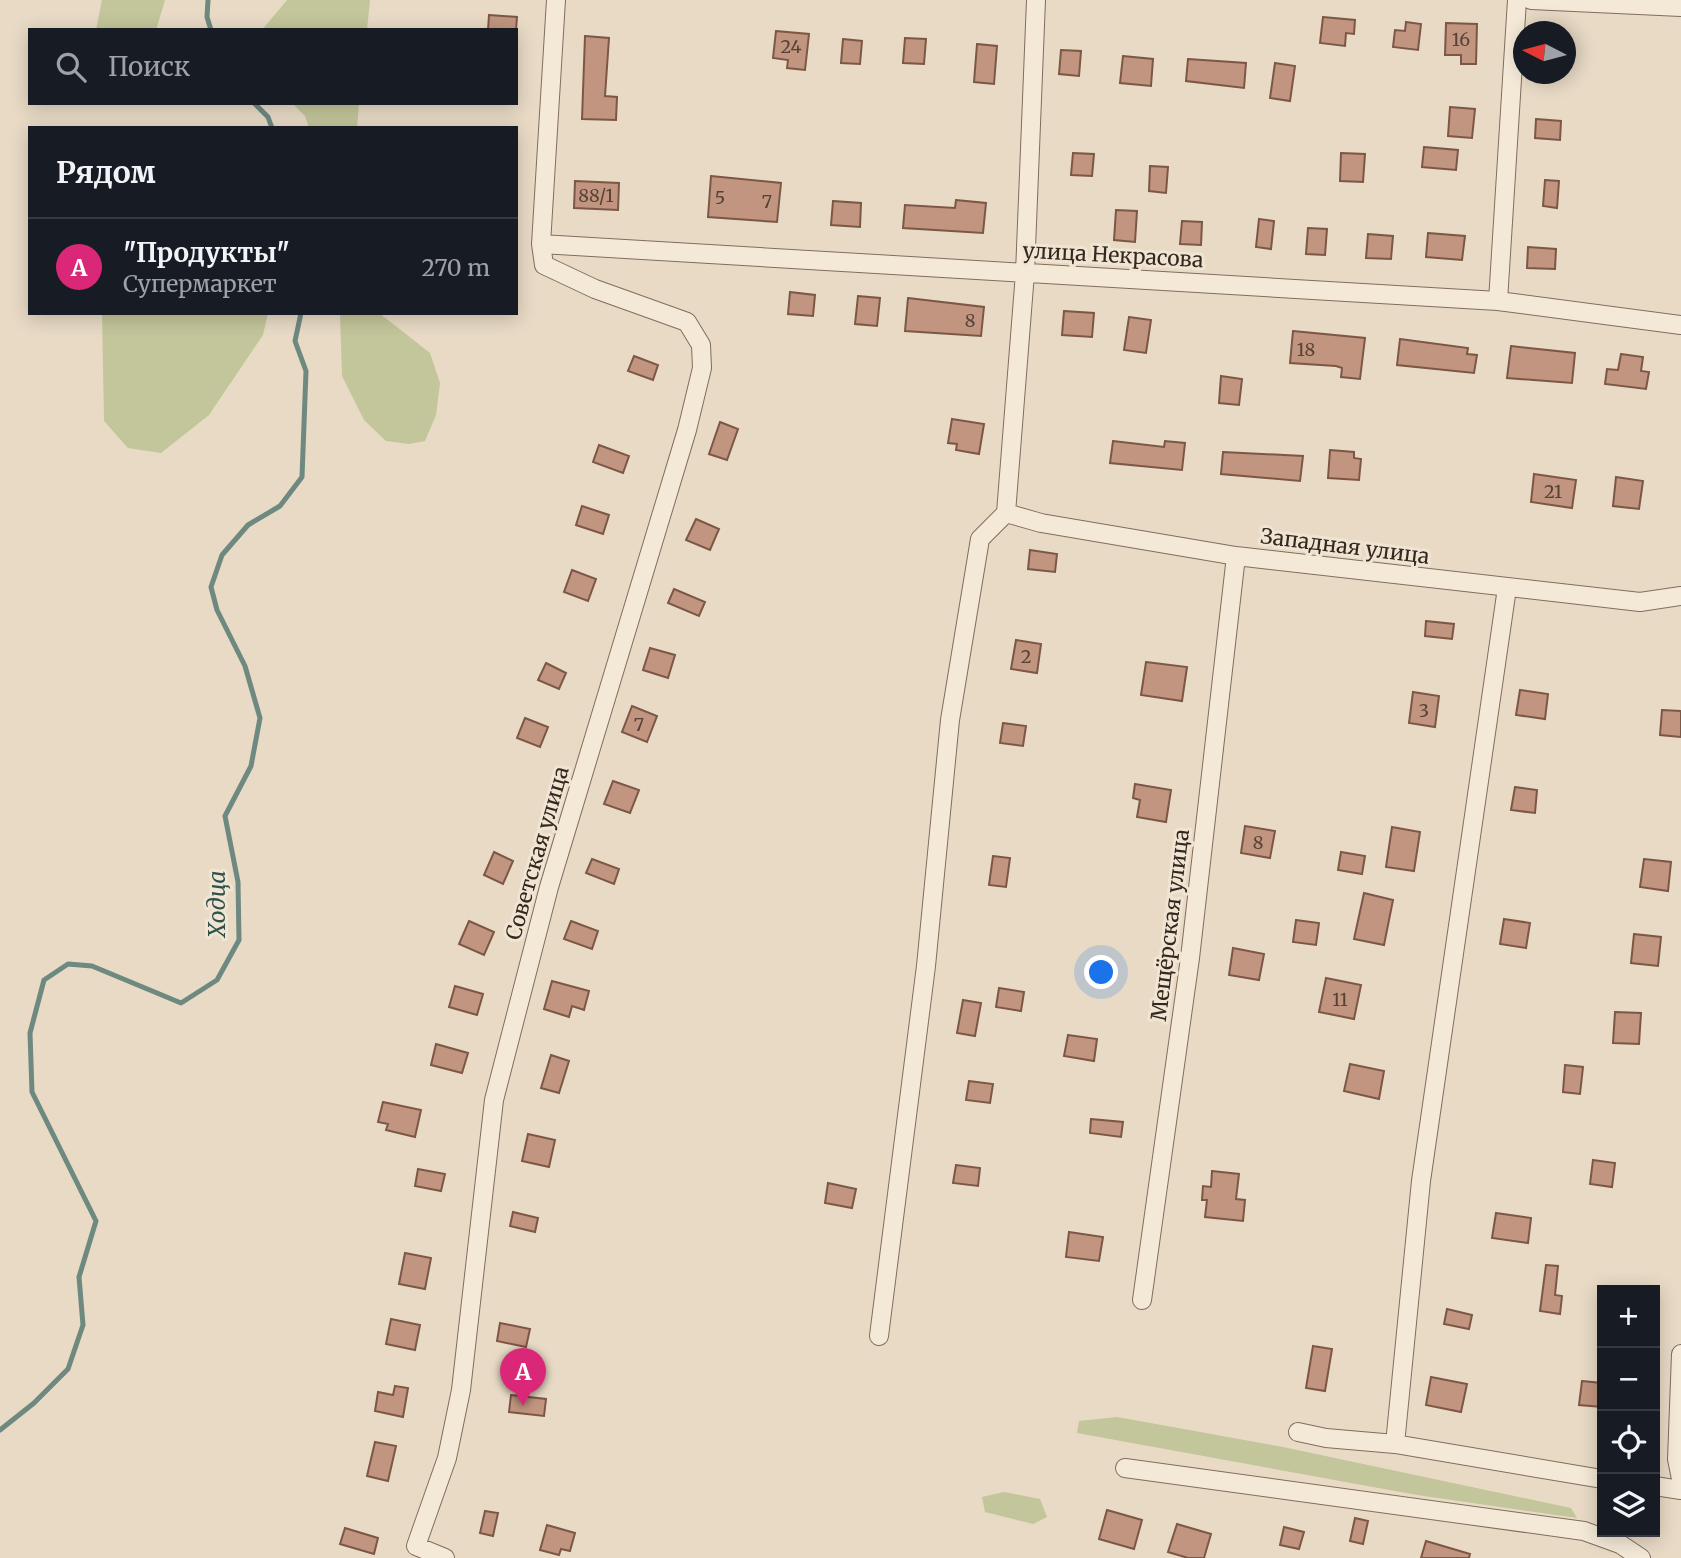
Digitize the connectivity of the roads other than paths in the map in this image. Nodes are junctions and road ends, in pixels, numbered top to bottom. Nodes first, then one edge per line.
1 (556, 0) edge
2 (1036, 0) edge
3 (1517, 0) edge
4 (1531, 0) edge
5 (1681, 7) edge
6 (541, 244) junction
7 (1025, 273) junction
8 (1498, 301) junction
9 (1681, 326) edge
10 (1006, 513) junction
11 (1236, 556) junction
12 (1507, 588) junction
13 (1681, 596) edge
14 (1142, 1300) dead end
15 (879, 1336) dead end
16 (1681, 1354) edge
17 (1298, 1432) dead end
18 (1395, 1444) junction
19 (1125, 1468) dead end
20 (1597, 1478) edge
21 (1681, 1479) edge
22 (1660, 1487) edge
23 (1681, 1490) edge
24 (415, 1552) edge
25 (445, 1558) edge
26 (1641, 1558) edge

1 - 6 street
2 - 7 street
3 - 8 street
4 - 5 street
6 - 7 street, улица Некрасова
6 - 24 street, Советская улица
7 - 8 street, улица Некрасова
7 - 10 street
8 - 9 street, улица Некрасова
10 - 11 street, Западная улица
10 - 15 street
11 - 12 street, Западная улица
11 - 14 street, Мещёрская улица
12 - 13 street, Западная улица
12 - 18 street
16 - 21 street
17 - 18 street
18 - 20 street
19 - 26 street
22 - 23 street
24 - 25 street, Советская улица

